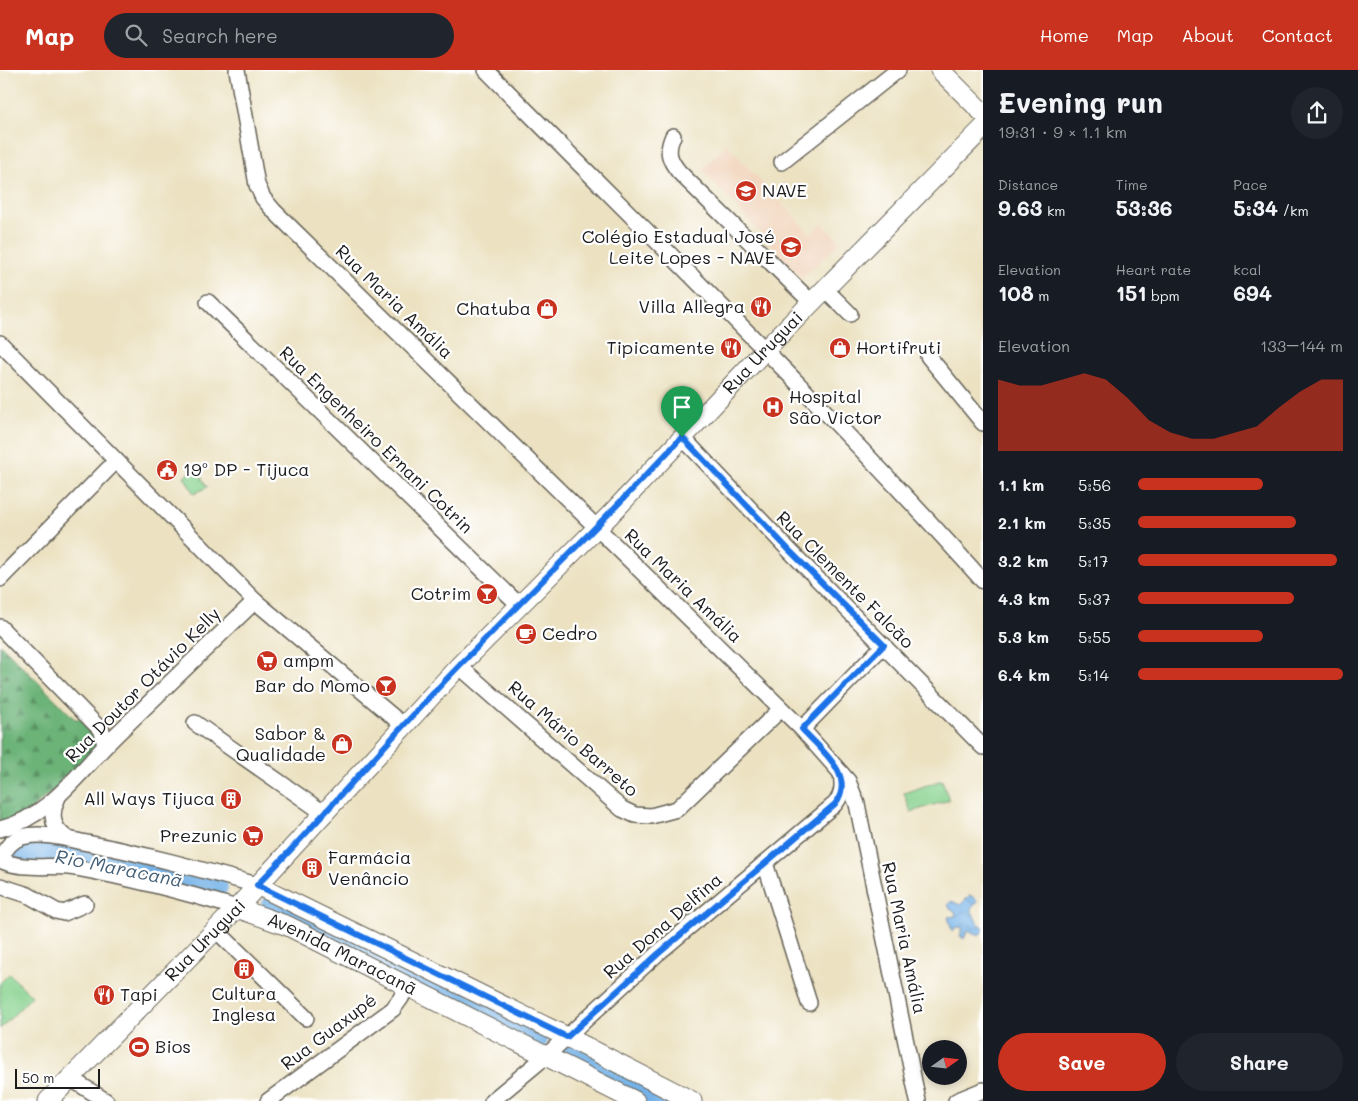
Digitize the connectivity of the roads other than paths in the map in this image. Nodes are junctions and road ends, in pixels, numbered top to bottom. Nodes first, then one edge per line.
1 (237, 70) edge
2 (486, 70) edge
3 (898, 70) edge
4 (940, 70) edge
5 (983, 113) edge
6 (983, 128) edge
7 (673, 136) dead end
8 (782, 162) dead end
9 (824, 289) junction
10 (208, 302) dead end
11 (811, 302) junction
12 (850, 314) dead end
13 (2, 348) edge
14 (764, 351) junction
15 (928, 356) dead end
16 (983, 423) edge
17 (682, 437) junction
18 (116, 461) junction
19 (596, 528) junction
20 (0, 579) edge
21 (983, 582) edge
22 (255, 600) junction
23 (518, 604) junction
24 (0, 627) edge
25 (884, 645) junction
26 (459, 666) junction
27 (781, 709) junction
28 (195, 723) dead end
29 (404, 726) junction
30 (802, 729) junction
31 (105, 746) junction
32 (983, 747) edge
33 (841, 773) junction
34 (58, 797) junction
35 (325, 814) junction
36 (0, 829) edge
37 (68, 839) junction
38 (0, 859) edge
39 (765, 863) junction
40 (257, 885) junction
41 (0, 886) edge
42 (85, 904) dead end
43 (237, 908) junction
44 (216, 930) junction
45 (406, 987) junction
46 (808, 1003) dead end
47 (306, 1018) dead end
48 (564, 1040) junction
49 (547, 1055) junction
50 (70, 1078) junction
51 (983, 1090) edge
52 (48, 1101) edge
53 (106, 1101) edge
54 (268, 1101) edge
55 (492, 1101) edge
56 (635, 1101) edge
57 (692, 1101) edge
58 (918, 1101) edge
59 (956, 1101) edge

1 - 19 street, Rua Maria Amália
2 - 14 street
3 - 8 street
4 - 5 main road
6 - 9 main road, Rua Uruguai
7 - 11 street
9 - 11 main road, Rua Uruguai
9 - 12 street
10 - 23 street, Rua Engenheiro Ernani Cotrin
11 - 14 main road, Rua Uruguai
13 - 18 street
14 - 17 main road, Rua Uruguai
14 - 21 street
15 - 16 street
17 - 19 main road, Rua Uruguai
17 - 25 street, Rua Clemente Falcão
18 - 20 street
18 - 22 street
19 - 23 main road, Rua Uruguai
19 - 27 street, Rua Maria Amália
22 - 29 street
22 - 31 street, Rua Doutor Otávio Kelly
23 - 26 main road, Rua Uruguai
24 - 31 street
25 - 30 street
25 - 32 street, Rua Clemente Falcão
26 - 27 street, Rua Mário Barreto
26 - 29 main road, Rua Uruguai
27 - 30 street, Rua Maria Amália
28 - 35 street
29 - 35 main road, Rua Uruguai
30 - 33 street, Rua Maria Amália
31 - 34 street, Rua Doutor Otávio Kelly
33 - 39 street, Rua Dona Delfina
33 - 58 street, Rua Maria Amália
34 - 36 street, Rua Doutor Otávio Kelly
34 - 37 street
35 - 40 main road, Rua Uruguai
37 - 38 street, Avenida Maracanã
37 - 40 street, Avenida Maracanã
38 - 43 street, Avenida Maracanã
39 - 46 street
39 - 48 street, Rua Dona Delfina
40 - 43 main road, Rua Uruguai
40 - 48 main road, Avenida Maracanã
41 - 42 street
43 - 44 main road, Rua Uruguai
43 - 45 main road, Avenida Maracanã
44 - 47 street
44 - 50 main road, Rua Uruguai
45 - 49 main road, Avenida Maracanã
45 - 54 street, Rua Guaxupé
48 - 49 street, Rua Dona Delfina
48 - 57 main road, Avenida Maracanã
49 - 55 street, Rua Dona Delfina
49 - 56 main road, Avenida Maracanã
50 - 52 main road, Rua Uruguai
50 - 53 street
51 - 59 street

